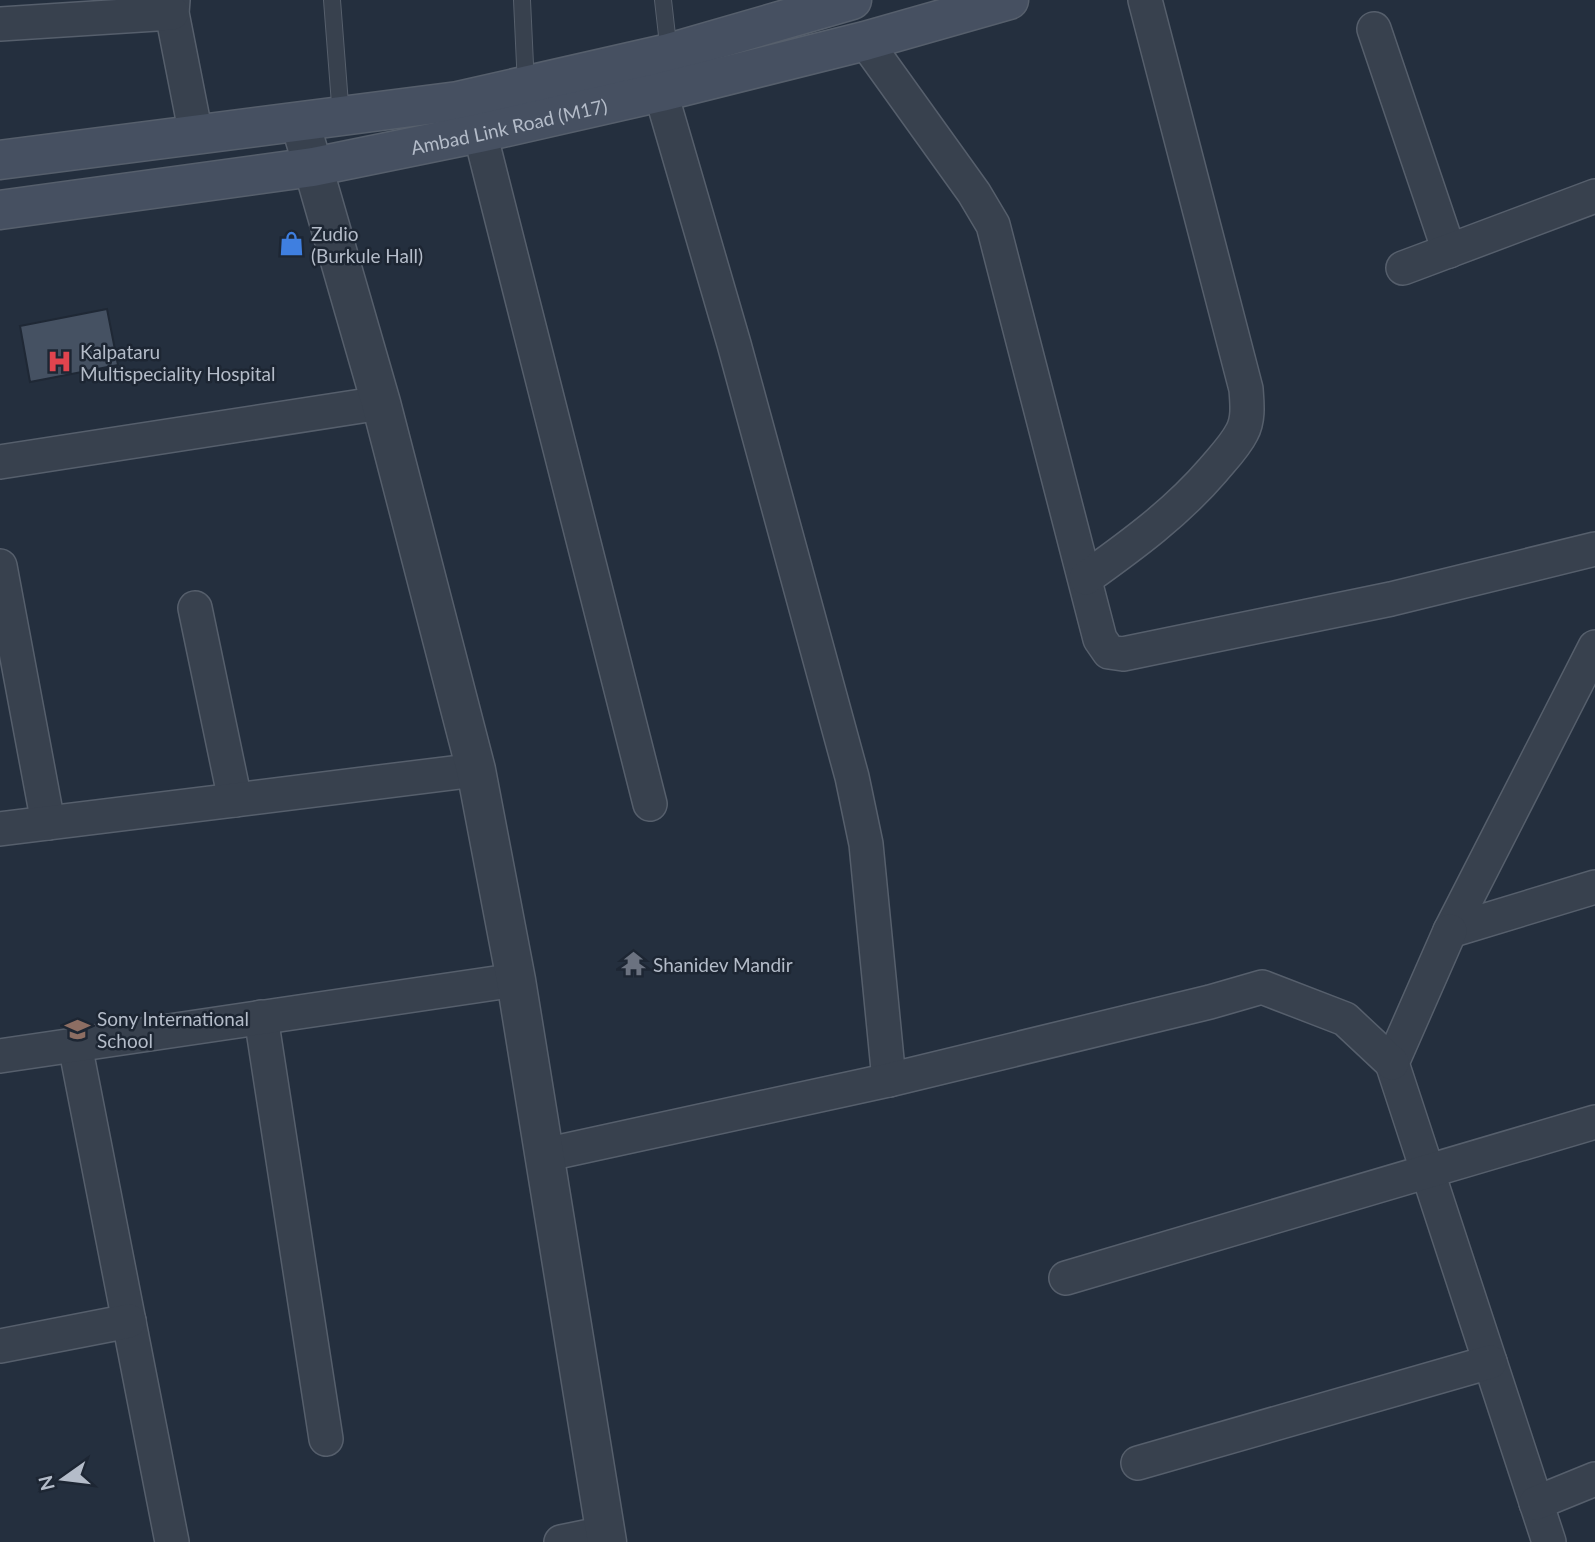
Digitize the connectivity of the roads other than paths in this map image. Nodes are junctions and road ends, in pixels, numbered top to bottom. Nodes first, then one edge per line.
1 (332, 0) edge
2 (522, 0) edge
3 (663, 0) edge
4 (852, 0) edge
5 (1009, 0) edge
6 (1145, 0) edge
7 (173, 6) edge
8 (795, 8) edge
9 (0, 24) edge
10 (1374, 29) dead end
11 (864, 41) junction
12 (660, 67) junction
13 (526, 86) junction
14 (341, 117) junction
15 (300, 122) junction
16 (480, 133) junction
17 (196, 135) junction
18 (0, 160) edge
19 (313, 167) junction
20 (1595, 196) edge
21 (0, 210) edge
22 (1449, 251) junction
23 (1403, 268) dead end
24 (381, 403) junction
25 (0, 462) edge
26 (1595, 549) edge
27 (0, 566) edge
28 (1086, 578) junction
29 (195, 608) dead end
30 (1595, 648) edge
31 (476, 770) junction
32 (235, 800) junction
33 (650, 804) dead end
34 (48, 823) junction
35 (0, 829) edge
36 (1595, 887) edge
37 (1450, 931) junction
38 (516, 980) junction
39 (261, 1017) junction
40 (75, 1045) junction
41 (0, 1056) edge
42 (1392, 1063) junction
43 (889, 1080) junction
44 (1595, 1122) edge
45 (544, 1155) junction
46 (1427, 1171) junction
47 (1066, 1278) dead end
48 (129, 1321) junction
49 (0, 1346) edge
50 (1490, 1362) junction
51 (326, 1439) dead end
52 (1138, 1463) dead end
53 (1595, 1479) edge
54 (1536, 1503) junction
55 (606, 1537) edge
56 (172, 1542) edge
57 (561, 1542) edge
58 (1549, 1542) edge

1 - 14 lane
2 - 13 lane
3 - 12 lane
4 - 8 main road, Ambad Link Road (M17)
5 - 11 main road, Ambad Link Road (M17)
6 - 28 street
7 - 9 street
7 - 17 street
8 - 12 main road, Ambad Link Road (M17)
10 - 22 street
11 - 12 main road, Ambad Link Road (M17)
11 - 28 street
12 - 13 main road, Ambad Link Road (M17)
12 - 16 main road, Ambad Link Road (M17)
12 - 43 street
13 - 14 main road, Ambad Link Road (M17)
14 - 15 main road, Ambad Link Road (M17)
15 - 17 main road, Ambad Link Road (M17)
15 - 19 street
16 - 19 main road, Ambad Link Road (M17)
16 - 33 street
17 - 18 main road, Ambad Link Road (M17)
19 - 21 main road, Ambad Link Road (M17)
19 - 24 street
20 - 22 street
22 - 23 street
24 - 25 street
24 - 31 street
26 - 28 street
27 - 34 street
29 - 32 street
30 - 37 street
31 - 32 street
31 - 38 street
32 - 34 street
34 - 35 street
36 - 37 street
37 - 42 street
38 - 39 street
38 - 45 street
39 - 40 street
39 - 51 street
40 - 41 street
40 - 48 street
42 - 43 street
42 - 46 street
43 - 45 street
44 - 46 street
45 - 55 street
46 - 47 street
46 - 50 street
48 - 49 street
48 - 56 street
50 - 52 street
50 - 54 street
53 - 54 street
54 - 58 street
55 - 57 street

